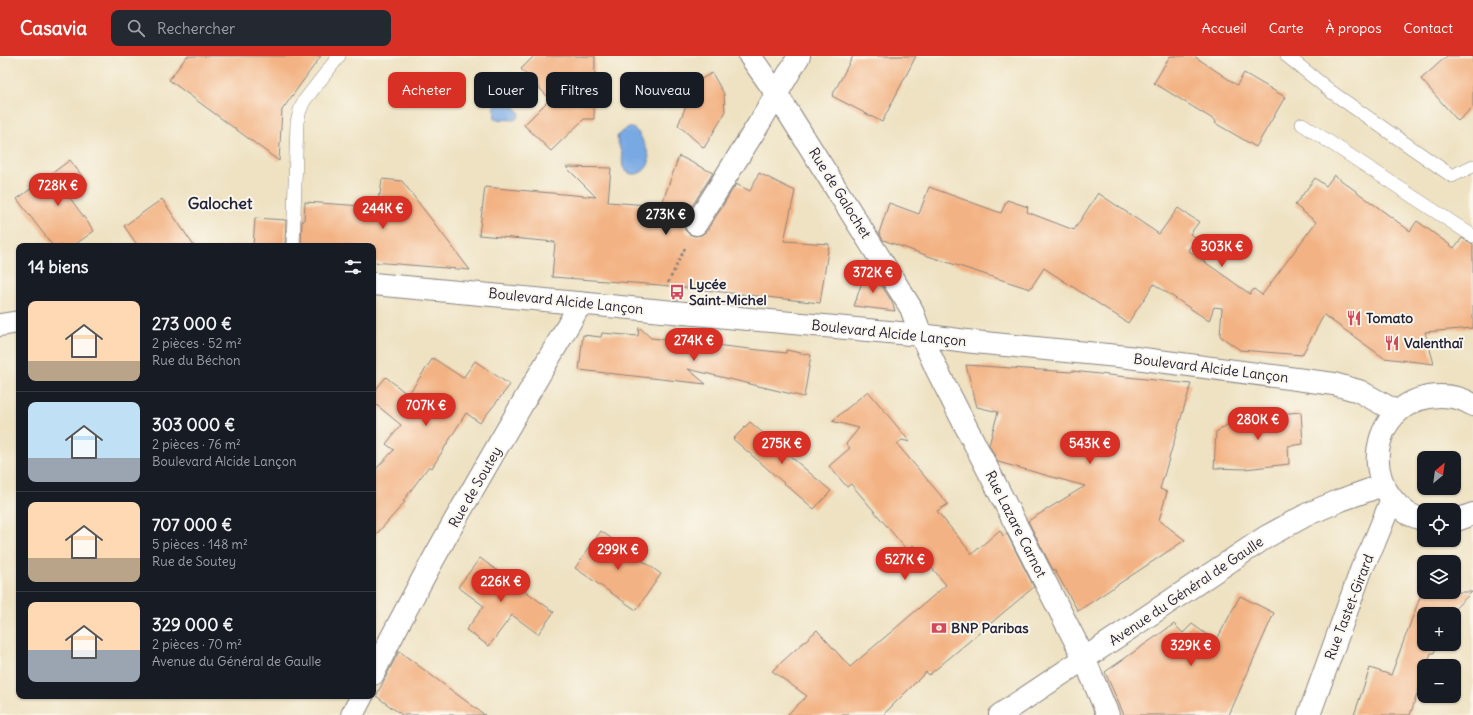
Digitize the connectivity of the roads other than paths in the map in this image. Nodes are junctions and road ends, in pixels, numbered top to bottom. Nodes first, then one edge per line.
1 (339, 56) edge
2 (750, 56) edge
3 (799, 56) edge
4 (1287, 56) edge
5 (776, 93) junction
6 (1302, 124) dead end
7 (1473, 166) edge
8 (696, 224) road end
9 (1473, 236) edge
10 (293, 243) edge
11 (376, 284) edge
12 (581, 303) junction
13 (16, 322) edge
14 (0, 325) edge
15 (921, 335) junction
16 (1473, 405) edge
17 (1397, 412) junction
18 (1387, 492) junction
19 (1473, 514) edge
20 (1417, 517) edge
21 (1461, 518) edge
22 (1084, 658) junction
23 (376, 668) edge
24 (360, 699) edge
25 (352, 715) edge
26 (1000, 715) edge
27 (1108, 715) edge
28 (1309, 715) edge

1 - 10 lane
2 - 5 street, Rue de Galochet
3 - 5 street
4 - 7 lane
5 - 8 street
5 - 15 street, Rue de Galochet
6 - 9 lane
11 - 12 street, Boulevard Alcide Lançon
12 - 15 street, Boulevard Alcide Lançon
12 - 23 street, Rue de Soutey
13 - 14 street
15 - 17 street, Boulevard Alcide Lançon
15 - 22 street, Rue Lazare Carnot
16 - 17 street
17 - 18 street
18 - 20 street
18 - 22 street, Avenue du Général de Gaulle
18 - 28 street, Rue Tastet-Girard
19 - 21 street
22 - 26 street, Avenue du Général de Gaulle
22 - 27 street, Rue Lazare Carnot
24 - 25 street

